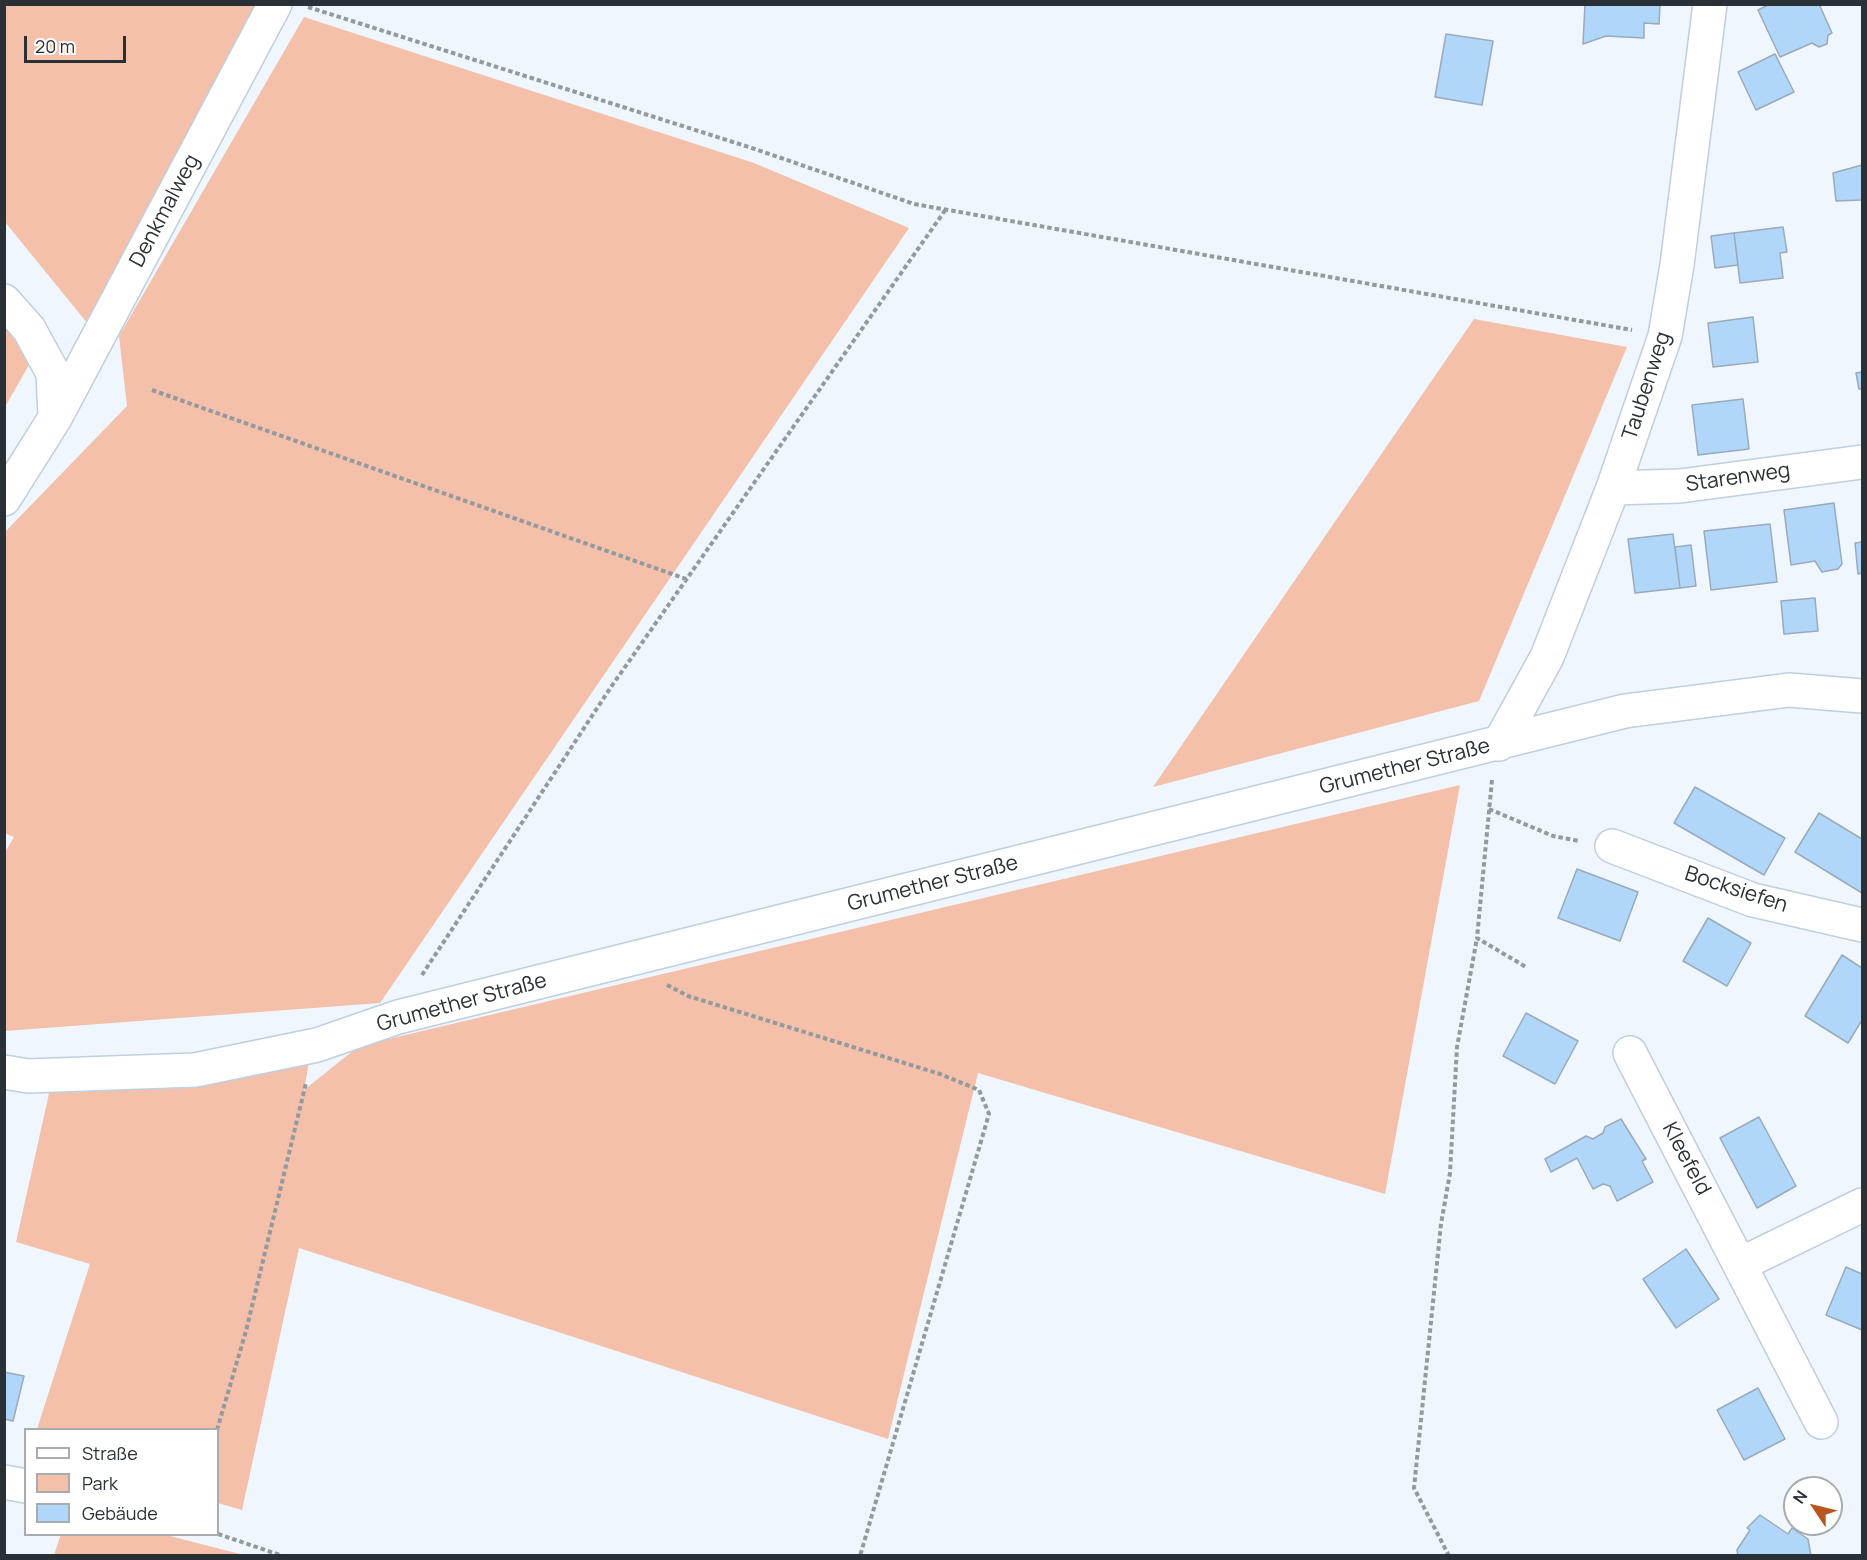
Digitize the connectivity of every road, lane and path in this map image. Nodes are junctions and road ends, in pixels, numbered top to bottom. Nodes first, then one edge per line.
1 (275, 4) edge
2 (299, 4) edge
3 (1710, 4) edge
4 (946, 209) junction
5 (4, 301) edge
6 (1665, 336) junction
7 (152, 390) dead end
8 (55, 418) junction
9 (1863, 462) edge
10 (1613, 488) junction
11 (4, 499) edge
12 (686, 579) junction
13 (1863, 696) edge
14 (1499, 744) junction
15 (1489, 809) junction
16 (1612, 846) joint
17 (1863, 925) edge
18 (1477, 938) junction
19 (622, 961) junction
20 (1526, 967) dead end
21 (398, 1017) junction
22 (317, 1045) junction
23 (1630, 1053) dead end
24 (4, 1072) edge
25 (1863, 1205) edge
26 (1741, 1264) junction
27 (1821, 1422) dead end
28 (218, 1428) edge
29 (4, 1482) edge
30 (24, 1486) edge
31 (219, 1534) edge
32 (283, 1556) edge
33 (860, 1556) edge
34 (1449, 1556) edge

1 - 8 street, Denkmalweg
2 - 4 path
3 - 6 street, Taubenweg
4 - 6 path
4 - 12 path
5 - 8 street
6 - 10 street, Taubenweg
7 - 12 path
8 - 11 street, Denkmalweg
9 - 10 street, Starenweg
10 - 14 street, Taubenweg
12 - 21 path
13 - 14 street, Grumether Straße
14 - 15 path
14 - 19 street, Grumether Straße
15 - 16 path
15 - 18 path
16 - 17 street, Bocksiefen
18 - 20 path
18 - 34 path
19 - 21 street, Grumether Straße
19 - 33 path
21 - 22 street, Grumether Straße
22 - 24 street, Grumether Straße
22 - 28 path
23 - 26 street, Kleefeld
25 - 26 street
26 - 27 street, Kleefeld
29 - 30 street
31 - 32 path

